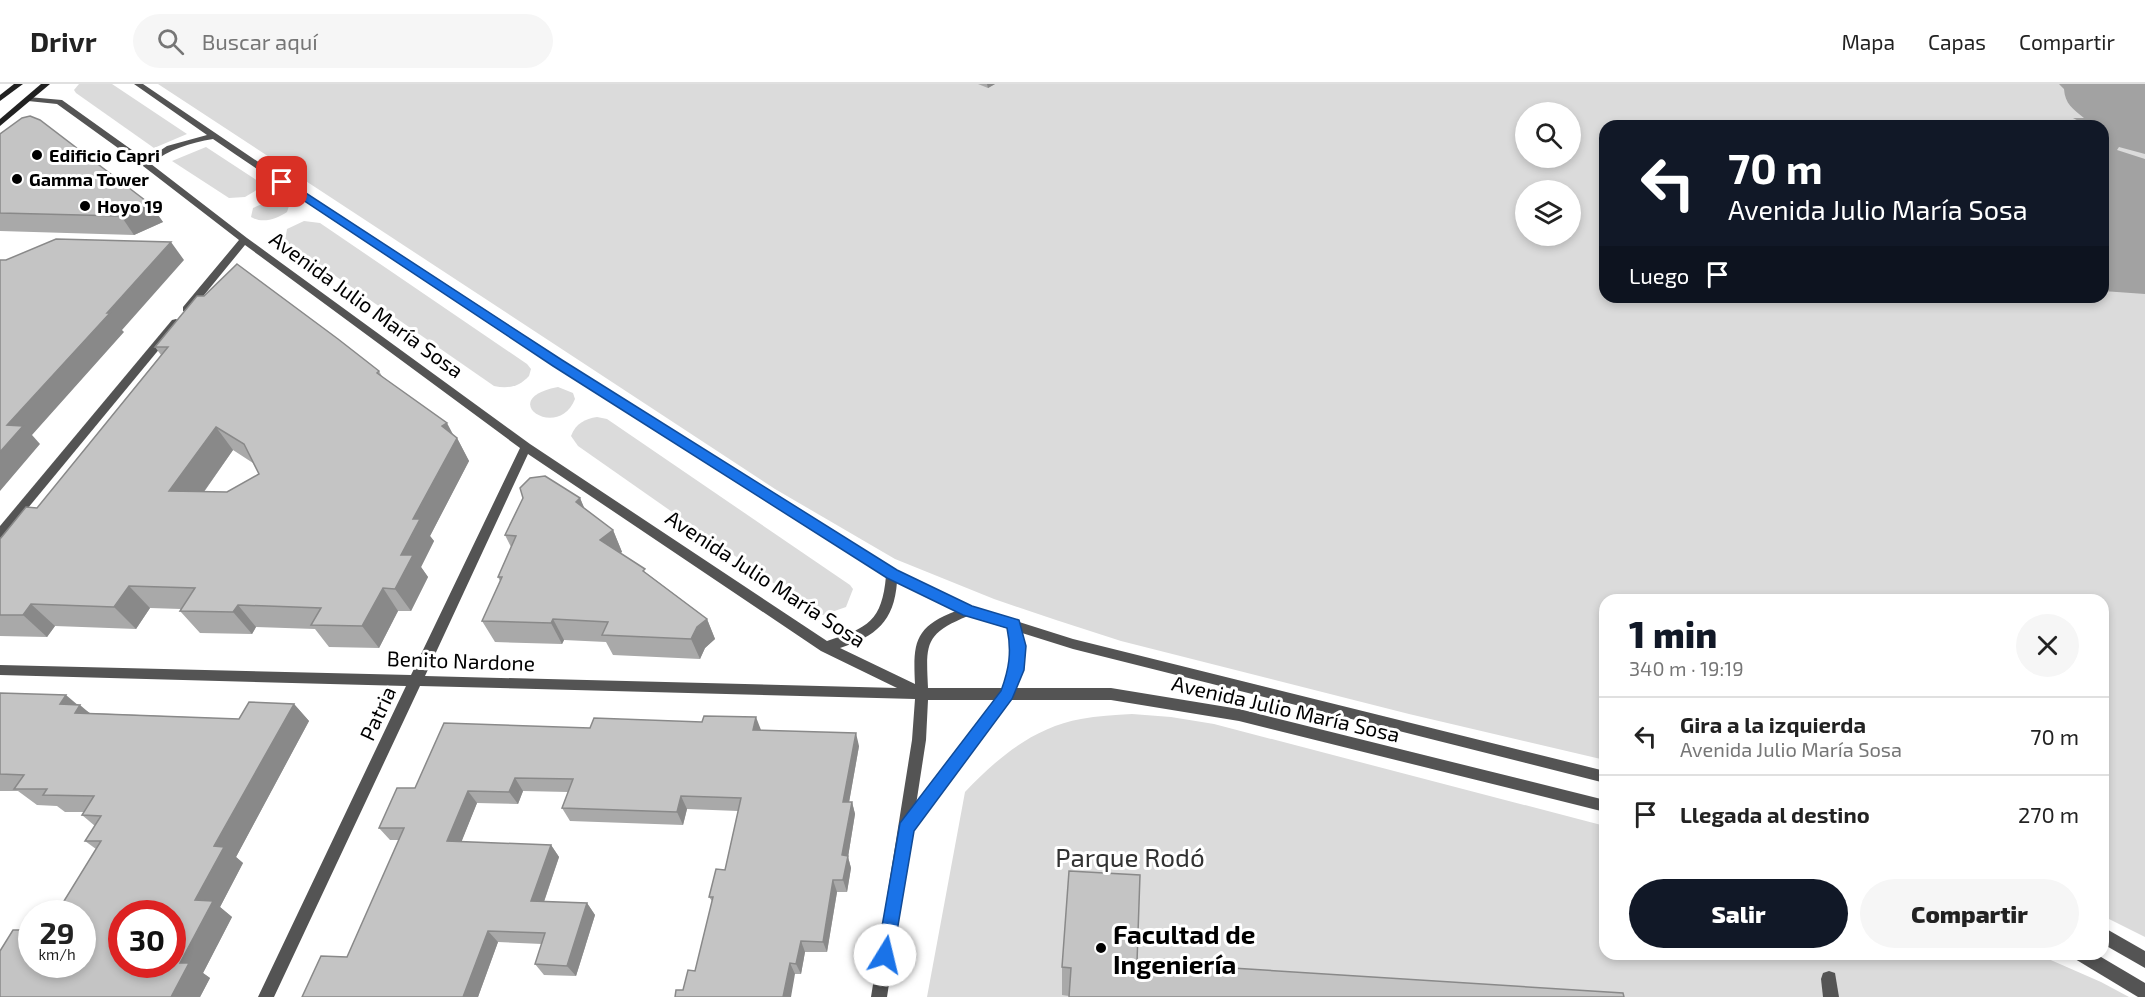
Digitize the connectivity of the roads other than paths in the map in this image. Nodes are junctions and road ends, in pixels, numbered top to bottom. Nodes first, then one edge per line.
1 (19, 84) edge
2 (46, 84) edge
3 (138, 84) edge
4 (0, 99) edge
5 (28, 99) junction
6 (0, 123) edge
7 (216, 136) junction
8 (146, 164) junction
9 (244, 240) junction
10 (526, 447) junction
11 (0, 534) edge
12 (892, 574) junction
13 (968, 611) junction
14 (1014, 624) junction
15 (826, 647) junction
16 (0, 670) edge
17 (416, 680) junction
18 (922, 694) junction
19 (1007, 695) junction
20 (1599, 776) edge
21 (1599, 805) edge
22 (906, 829) junction
23 (2109, 939) edge
24 (2090, 960) edge
25 (2145, 960) edge
26 (1829, 979) dead end
27 (2145, 992) edge
28 (266, 997) edge
29 (879, 997) edge
30 (1831, 997) edge

1 - 4 main road
2 - 5 main road
3 - 7 street, Avenida Julio María Sosa
5 - 6 main road
5 - 8 street, Avenida Julio María Sosa
7 - 8 street
7 - 12 street, Avenida Julio María Sosa
8 - 9 street, Avenida Julio María Sosa
9 - 10 street, Avenida Julio María Sosa
9 - 11 street
10 - 15 street, Avenida Julio María Sosa
10 - 17 street, Patria
12 - 13 street, Avenida Julio María Sosa
12 - 15 street
13 - 14 street, Avenida Julio María Sosa
13 - 18 street
14 - 19 street
14 - 20 street, Avenida Julio María Sosa
15 - 18 street, Avenida Julio María Sosa
16 - 17 street, Benito Nardone
17 - 18 street, Benito Nardone
17 - 28 street, Patria
18 - 19 street, Avenida Julio María Sosa
18 - 22 street
19 - 21 street, Avenida Julio María Sosa
19 - 22 street
22 - 29 street
23 - 25 street
24 - 27 street
26 - 30 street

